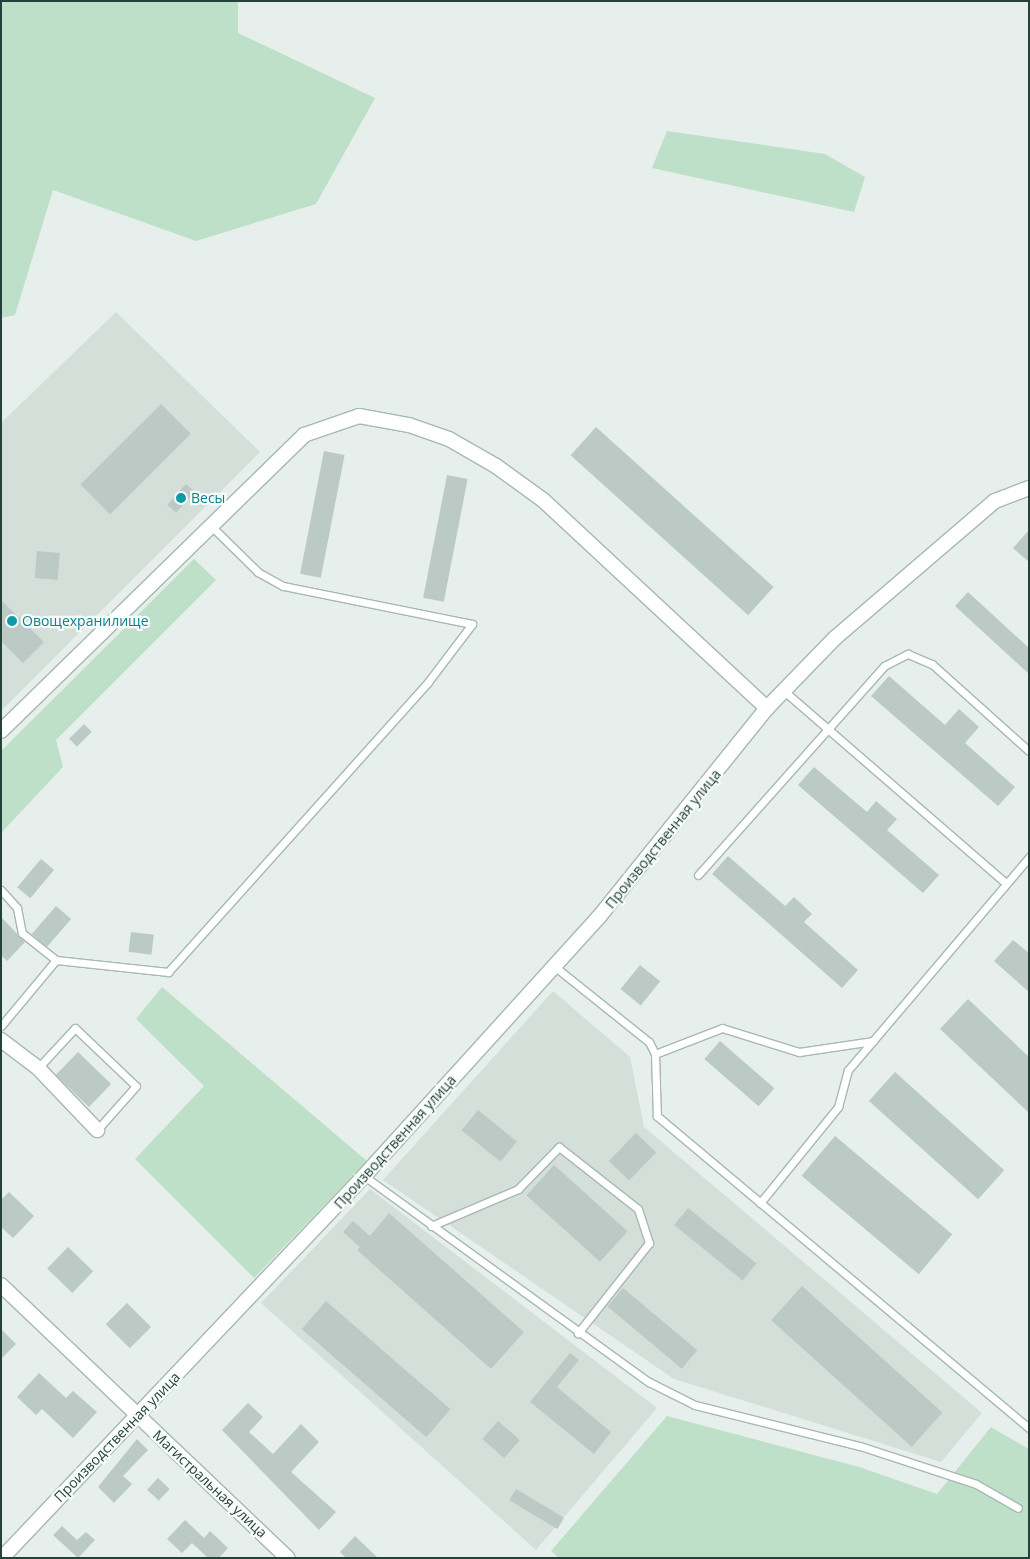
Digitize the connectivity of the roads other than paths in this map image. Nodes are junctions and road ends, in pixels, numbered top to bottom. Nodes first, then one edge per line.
1 (1029, 488) edge
2 (210, 526) junction
3 (784, 691) junction
4 (767, 708) junction
5 (826, 728) junction
6 (1, 731) edge
7 (1029, 751) edge
8 (1029, 857) edge
9 (698, 875) dead end
10 (1006, 884) junction
11 (1, 890) edge
12 (56, 960) junction
13 (553, 966) junction
14 (1, 1026) edge
15 (1, 1040) edge
16 (873, 1042) junction
17 (656, 1054) junction
18 (38, 1068) junction
19 (97, 1130) joint
20 (364, 1176) junction
21 (760, 1203) junction
22 (432, 1226) junction
23 (1, 1285) edge
24 (578, 1333) junction
25 (138, 1415) junction
26 (1029, 1428) edge
27 (1018, 1508) dead end
28 (2, 1558) edge
29 (288, 1558) edge

1 - 3 street, Производственная улица
2 - 4 street
2 - 6 street
2 - 12 lane
3 - 4 street, Производственная улица
3 - 5 lane
4 - 13 street, Производственная улица
5 - 7 lane
5 - 9 lane
5 - 10 lane
8 - 10 lane
10 - 16 lane
11 - 12 lane
12 - 14 lane
13 - 17 lane
13 - 20 street, Производственная улица
15 - 18 street
16 - 17 lane
16 - 21 lane
17 - 21 lane
18 - 19 street
18 - 19 lane
20 - 22 lane
20 - 25 street, Производственная улица
21 - 26 lane
22 - 24 lane
22 - 24 lane
23 - 25 street, Магистральная улица
24 - 27 lane
25 - 28 street, Производственная улица
25 - 29 street, Магистральная улица

